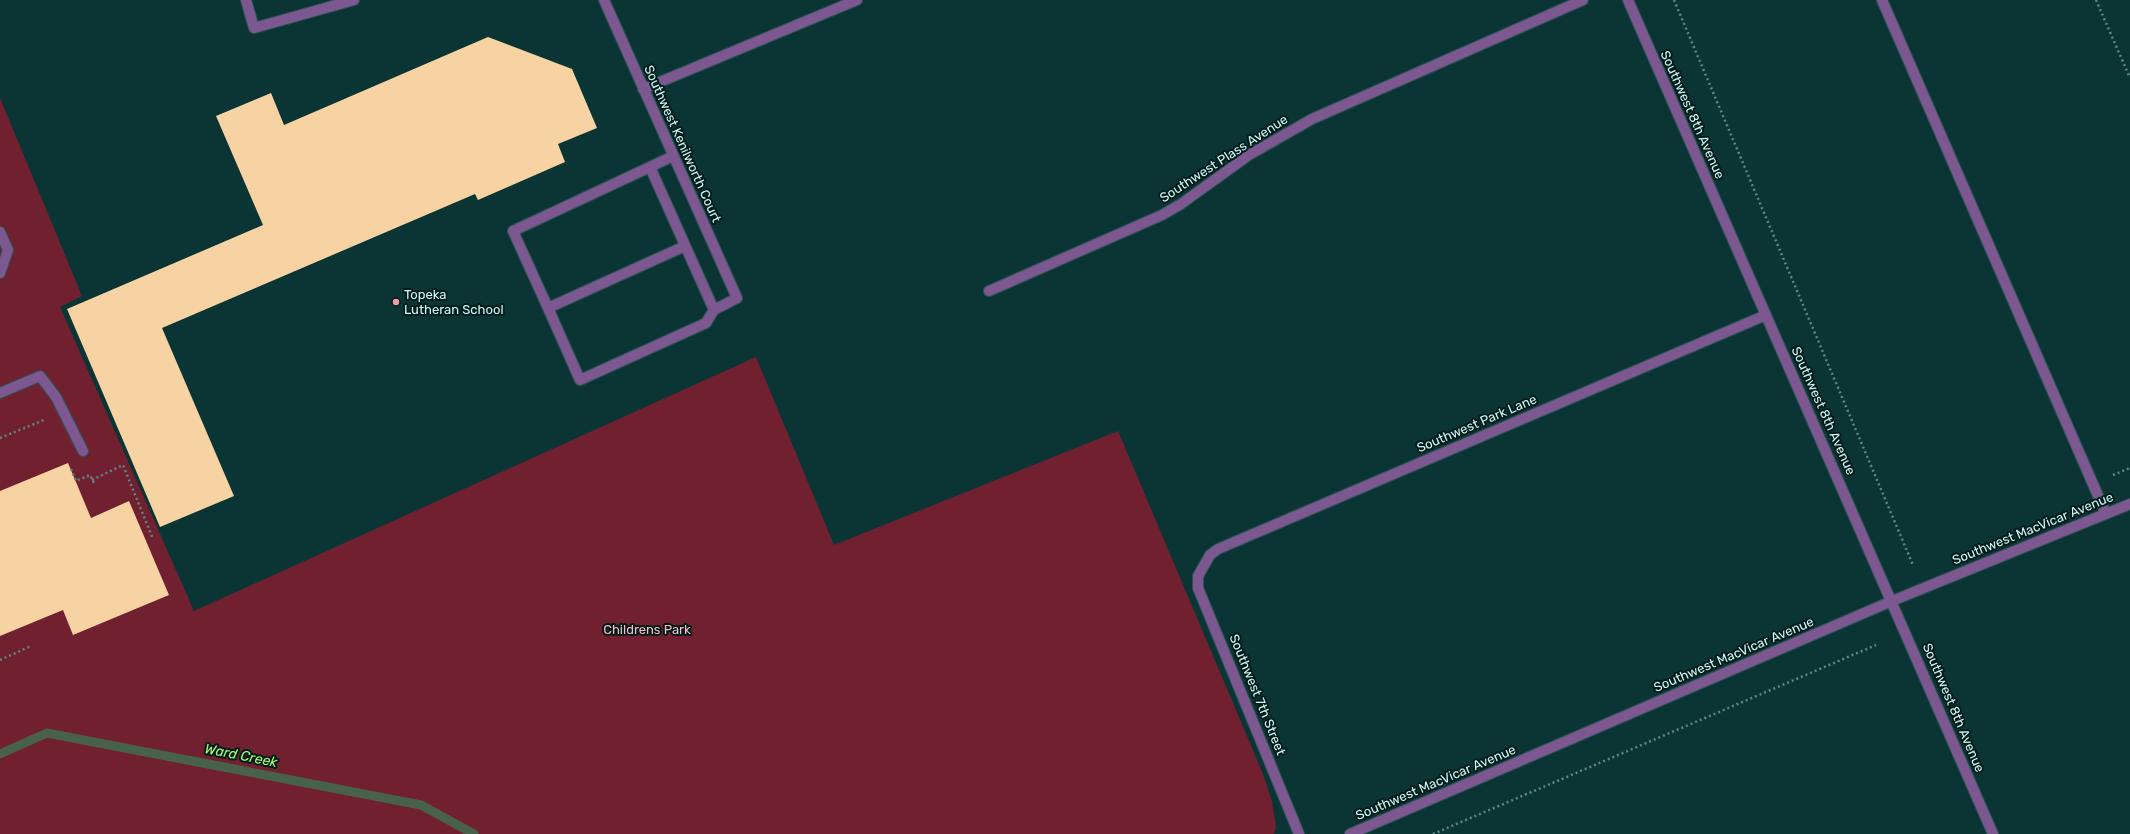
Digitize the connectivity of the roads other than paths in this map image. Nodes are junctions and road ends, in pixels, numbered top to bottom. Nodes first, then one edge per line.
1 (246, 0) edge
2 (354, 0) edge
3 (604, 0) edge
4 (857, 0) edge
5 (1583, 0) edge
6 (1628, 0) edge
7 (1882, 0) edge
8 (643, 89) junction
9 (672, 156) junction
10 (650, 167) junction
11 (0, 232) edge
12 (685, 246) junction
13 (0, 273) edge
14 (989, 291) dead end
15 (548, 308) junction
16 (714, 310) junction
17 (1766, 315) junction
18 (0, 393) edge
19 (83, 450) dead end
20 (2130, 504) edge
21 (2106, 514) junction
22 (1203, 565) joint
23 (1892, 601) junction
24 (1299, 834) edge
25 (1350, 834) edge
26 (1993, 834) edge

1 - 2 street
3 - 8 street, Southwest Kenilworth Court
4 - 8 street
5 - 14 street, Southwest Plass Avenue
6 - 17 street, Southwest 8th Avenue
7 - 21 street
8 - 9 street, Southwest Kenilworth Court
9 - 10 street
9 - 16 street, Southwest Kenilworth Court
10 - 12 street
10 - 15 street
11 - 13 street
12 - 15 street
12 - 16 street
15 - 16 street
17 - 22 street, Southwest Park Lane
17 - 23 street, Southwest 8th Avenue
18 - 19 street
20 - 21 street, Southwest MacVicar Avenue
21 - 23 street, Southwest MacVicar Avenue
22 - 24 street, Southwest 7th Street
23 - 25 street, Southwest MacVicar Avenue
23 - 26 street, Southwest 8th Avenue

